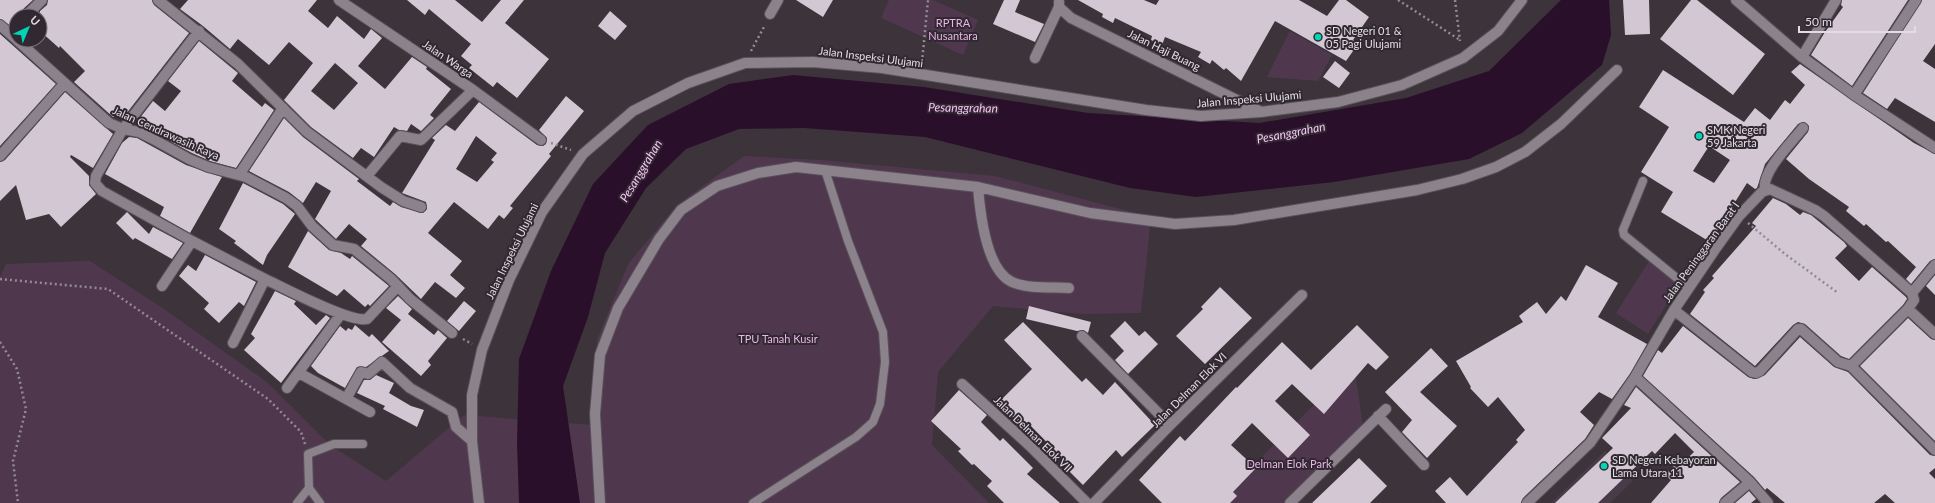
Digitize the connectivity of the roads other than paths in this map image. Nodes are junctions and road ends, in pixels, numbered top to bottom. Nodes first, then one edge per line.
1 (42, 0) edge
2 (158, 0) edge
3 (339, 0) edge
4 (778, 0) edge
5 (1522, 0) edge
6 (1736, 0) edge
7 (1836, 0) edge
8 (1916, 0) edge
9 (1059, 3) edge
10 (34, 8) edge
11 (770, 14) road end
12 (198, 31) junction
13 (27, 48) edge
14 (1802, 57) junction
15 (1035, 58) dead end
16 (1617, 70) dead end
17 (64, 84) junction
18 (473, 90) junction
19 (1854, 96) junction
20 (283, 108) junction
21 (1262, 112) junction
22 (1803, 128) dead end
23 (123, 129) junction
24 (541, 140) road end
25 (1935, 148) edge
26 (0, 156) edge
27 (825, 170) junction
28 (240, 176) junction
29 (367, 176) junction
30 (1643, 181) dead end
31 (978, 187) junction
32 (1766, 190) junction
33 (421, 207) dead end
34 (192, 242) junction
35 (1935, 265) edge
36 (265, 279) junction
37 (162, 286) dead end
38 (398, 286) junction
39 (1069, 288) dead end
40 (1689, 288) junction
41 (1912, 293) junction
42 (1302, 295) dead end
43 (1908, 309) junction
44 (1674, 310) junction
45 (341, 314) junction
46 (452, 333) road end
47 (1935, 334) edge
48 (1082, 336) dead end
49 (233, 344) dead end
50 (1851, 366) junction
51 (299, 374) junction
52 (1635, 377) junction
53 (962, 384) dead end
54 (288, 388) dead end
55 (346, 399) junction
56 (370, 412) dead end
57 (1170, 425) junction
58 (472, 441) junction
59 (363, 444) dead end
60 (1935, 450) edge
61 (1424, 465) dead end
62 (1750, 482) junction
63 (309, 488) junction
64 (297, 503) edge
65 (320, 503) edge
66 (479, 503) edge
67 (600, 503) edge
68 (753, 503) edge
69 (1087, 503) edge
70 (1094, 503) edge
71 (1290, 503) edge
72 (1527, 503) edge
73 (1725, 503) edge
74 (1768, 503) edge

1 - 10 street
2 - 12 street
3 - 18 street, Jalan Warga
4 - 11 street
5 - 21 street, Jalan Inspeksi Ulujami
6 - 14 street
7 - 14 street
8 - 19 street
9 - 15 street, Jalan Haji Buang
9 - 21 street, Jalan Haji Buang
12 - 20 street
12 - 23 street
13 - 17 street, Jalan Cendrawasih Raya
14 - 19 street
16 - 31 street
17 - 23 street, Jalan Cendrawasih Raya
17 - 26 street
18 - 24 street, Jalan Warga
18 - 29 street
19 - 25 street
20 - 28 street
20 - 29 street
21 - 58 street, Jalan Inspeksi Ulujami
22 - 32 street
23 - 28 street, Jalan Cendrawasih Raya
23 - 34 street
27 - 31 street
27 - 67 street
27 - 68 lane
28 - 38 street, Jalan Cendrawasih Raya
29 - 33 street
30 - 40 lane
31 - 39 street
32 - 40 street, Jalan Peninggaran Barat I
32 - 41 street
34 - 36 street
34 - 37 street
35 - 41 street
36 - 45 street
36 - 49 street
38 - 45 street
38 - 46 street, Jalan Cendrawasih Raya
40 - 44 street, Jalan Peninggaran Barat I
41 - 43 street
42 - 57 street, Jalan Delman Elok VI
43 - 47 street
43 - 50 street
44 - 50 street
44 - 52 street, Jalan Peninggaran Barat I
45 - 51 street
48 - 57 street
50 - 60 street
51 - 54 street
51 - 55 street
52 - 62 street
52 - 72 street, Jalan Peninggaran Barat I
53 - 69 street, Jalan Delman Elok VII
55 - 56 street
55 - 58 street
57 - 70 street, Jalan Delman Elok VI
58 - 66 street, Jalan Inspeksi Ulujami
59 - 63 lane
61 - 71 street
62 - 73 street
62 - 74 street
63 - 64 lane
63 - 65 lane

